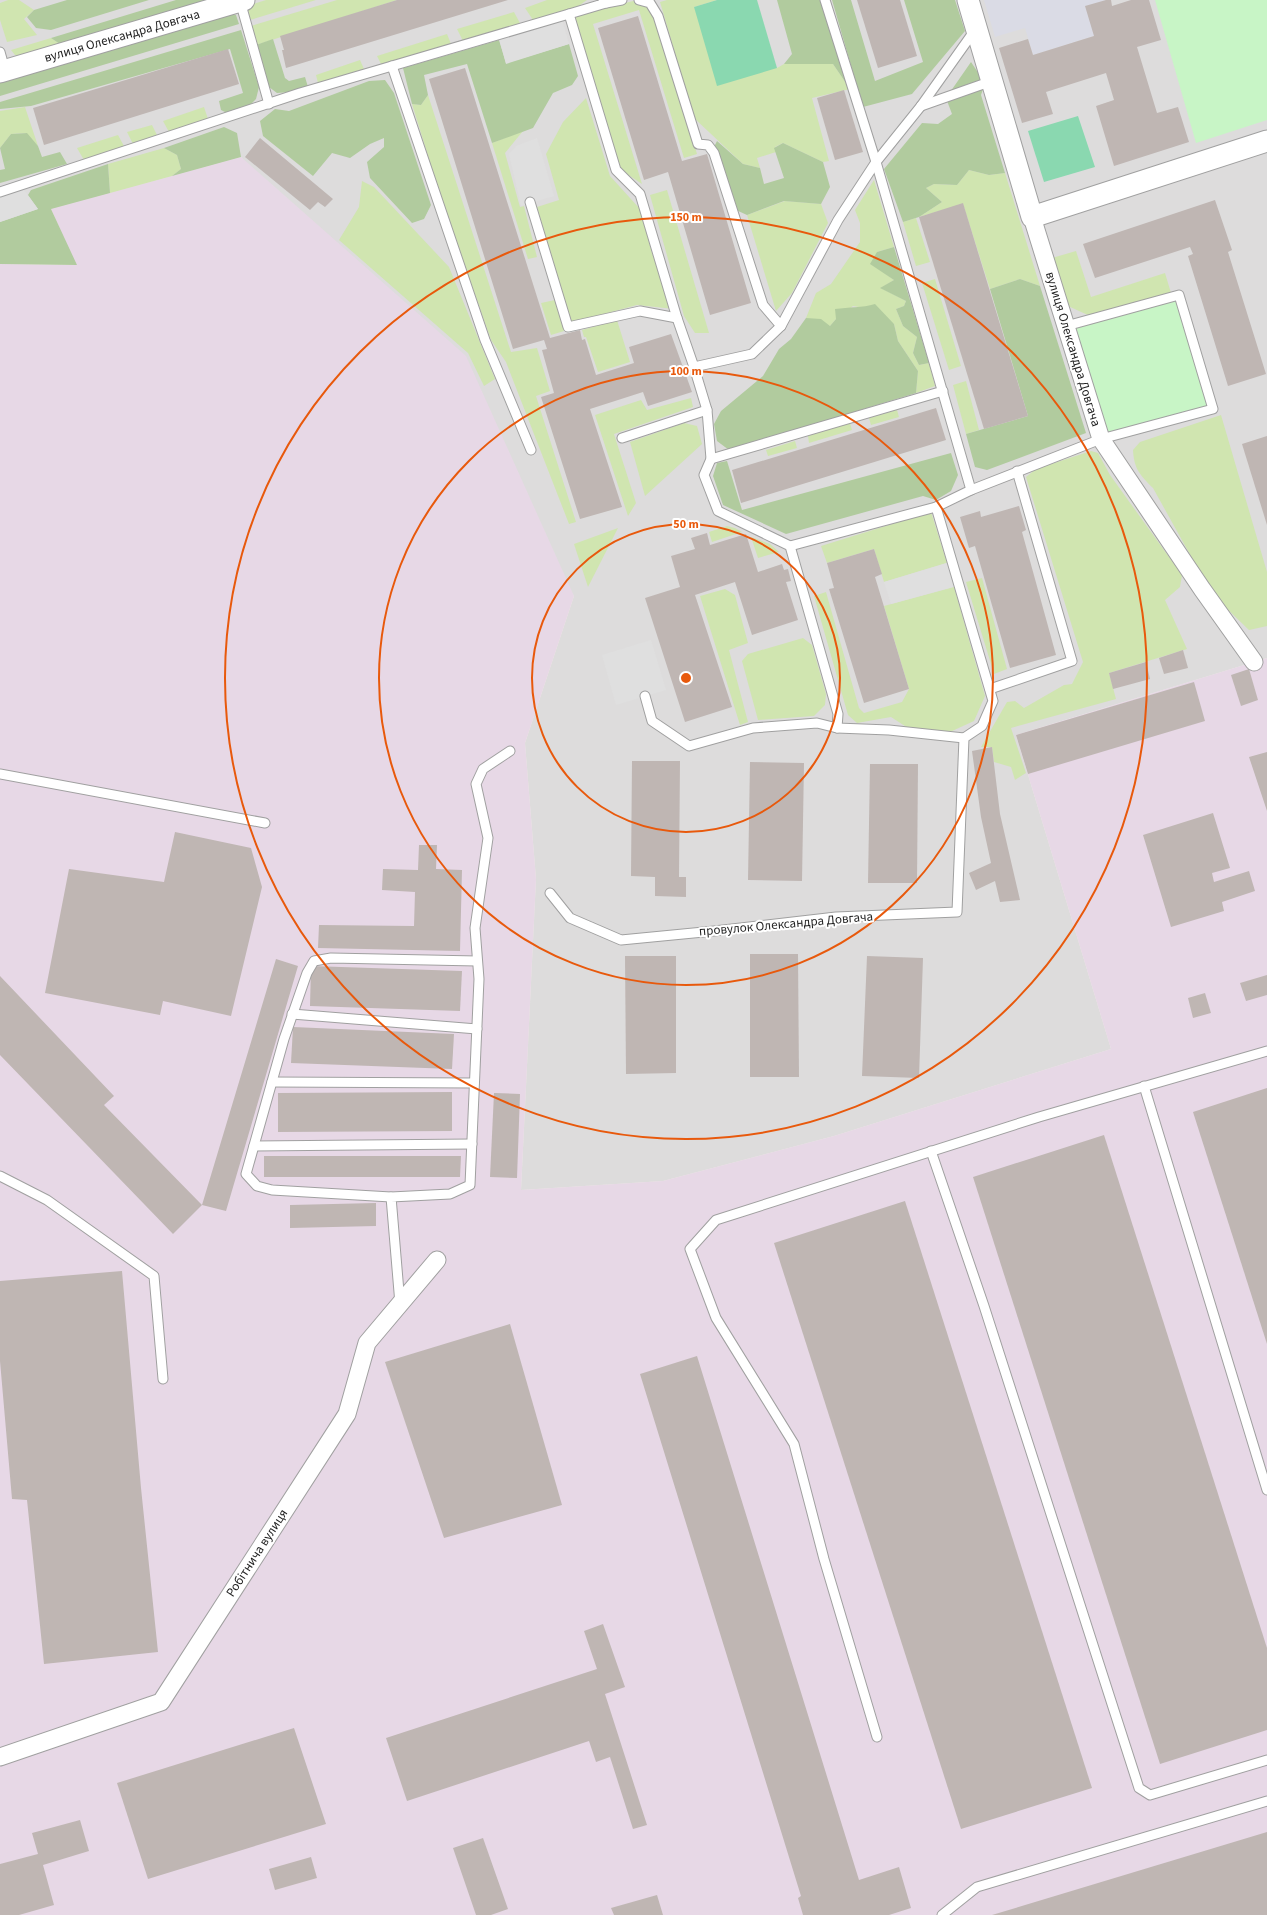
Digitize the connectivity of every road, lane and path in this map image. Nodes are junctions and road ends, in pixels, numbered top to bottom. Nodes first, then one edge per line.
1 (622, 0) edge
2 (639, 0) edge
3 (825, 0) edge
4 (968, 0) edge
5 (242, 1) edge
6 (605, 2) edge
7 (569, 14) junction
8 (976, 28) junction
9 (2, 65) edge
10 (392, 66) junction
11 (992, 81) junction
12 (269, 104) junction
13 (921, 106) junction
14 (1267, 141) edge
15 (876, 162) junction
16 (0, 192) edge
17 (530, 202) dead end
18 (1032, 217) junction
19 (677, 318) junction
20 (781, 326) junction
21 (1066, 326) junction
22 (694, 367) junction
23 (943, 391) junction
24 (707, 410) junction
25 (622, 438) dead end
26 (1101, 439) junction
27 (531, 450) dead end
28 (711, 459) junction
29 (1017, 471) junction
30 (971, 490) junction
31 (936, 507) junction
32 (790, 546) junction
33 (1254, 662) dead end
34 (990, 688) junction
35 (645, 696) dead end
36 (837, 728) junction
37 (964, 738) junction
38 (510, 751) dead end
39 (0, 774) edge
40 (265, 823) dead end
41 (550, 893) dead end
42 (477, 961) junction
43 (292, 1014) junction
44 (477, 1029) junction
45 (1267, 1051) edge
46 (272, 1082) junction
47 (474, 1083) junction
48 (1144, 1086) junction
49 (472, 1144) junction
50 (254, 1146) junction
51 (931, 1151) junction
52 (0, 1176) edge
53 (391, 1197) junction
54 (437, 1260) dead end
55 (400, 1304) junction
56 (163, 1379) dead end
57 (1267, 1490) edge
58 (877, 1738) dead end
59 (0, 1758) edge
60 (1267, 1760) edge
61 (1267, 1801) edge
62 (942, 1915) edge

1 - 6 lane
2 - 20 lane
3 - 15 lane
4 - 8 street, вулиця Олександра Довгача
5 - 9 street, вулиця Олександра Довгача
5 - 12 lane
6 - 7 lane
7 - 10 lane
7 - 19 lane
8 - 11 street, вулиця Олександра Довгача
8 - 13 lane
10 - 12 lane
10 - 27 lane
11 - 13 lane
11 - 18 street, вулиця Олександра Довгача
12 - 16 lane
13 - 15 lane
14 - 18 street
15 - 20 lane
15 - 23 lane
17 - 19 lane
18 - 21 street, вулиця Олександра Довгача
19 - 22 lane
20 - 22 lane
21 - 26 street, вулиця Олександра Довгача
21 - 26 lane
22 - 24 lane
23 - 28 lane
23 - 30 lane
24 - 25 lane
24 - 28 lane
26 - 29 lane
26 - 33 street, вулиця Олександра Довгача
28 - 32 lane
29 - 30 lane
29 - 34 lane
30 - 31 lane
31 - 32 lane
31 - 34 lane
32 - 36 lane
34 - 37 lane
35 - 36 lane
36 - 37 lane
37 - 41 lane, провулок Олександра Довгача
38 - 42 lane
39 - 40 lane
42 - 43 lane
42 - 44 lane
43 - 44 lane
43 - 46 lane
44 - 47 lane
45 - 48 lane
46 - 47 lane
46 - 50 lane
47 - 49 lane
48 - 51 lane
48 - 57 lane
49 - 50 lane
49 - 53 lane
50 - 53 lane
51 - 58 lane
51 - 60 lane
52 - 56 lane
53 - 55 lane
54 - 55 street, Робітнича вулиця
55 - 59 street, Робітнича вулиця
61 - 62 lane

